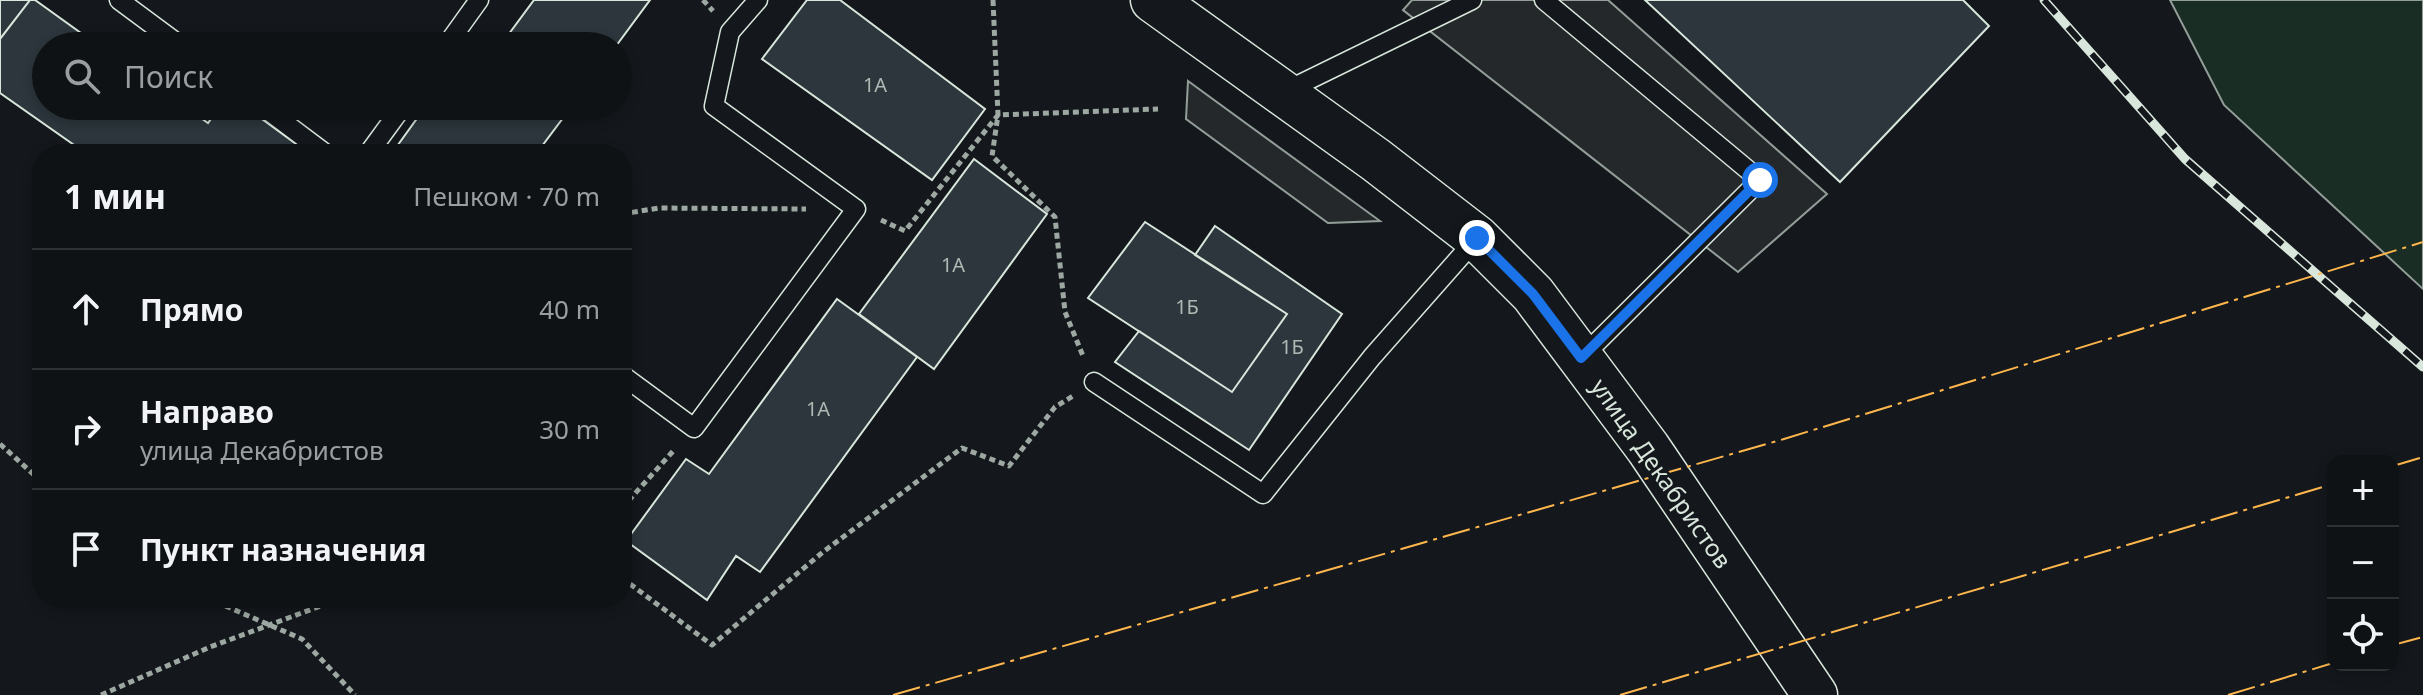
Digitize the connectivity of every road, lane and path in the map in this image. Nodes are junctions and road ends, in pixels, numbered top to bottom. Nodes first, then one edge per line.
1 (119, 0) edge
2 (479, 0) edge
3 (758, 0) edge
4 (993, 0) edge
5 (1153, 0) edge
6 (1472, 0) edge
7 (1544, 0) edge
8 (162, 32) edge
9 (456, 32) edge
10 (1282, 93) junction
11 (1158, 109) dead end
12 (998, 115) junction
13 (281, 120) edge
14 (393, 120) edge
15 (313, 144) edge
16 (375, 144) edge
17 (856, 209) junction
18 (632, 212) edge
19 (1477, 238) junction
20 (1581, 358) junction
21 (632, 382) edge
22 (1094, 382) junction
23 (694, 428) junction
24 (0, 444) edge
25 (32, 473) edge
26 (632, 497) edge
27 (632, 585) edge
28 (230, 608) edge
29 (316, 608) edge
30 (270, 626) junction
31 (101, 695) edge
32 (355, 695) edge
33 (1815, 695) edge

1 - 8 lane
2 - 9 lane
3 - 17 lane
4 - 12 path
5 - 10 main road, улица Декабристов
6 - 10 lane
7 - 20 lane
10 - 19 main road, улица Декабристов
11 - 12 path
12 - 17 path
12 - 22 path
13 - 15 lane
14 - 16 lane
17 - 18 path
17 - 23 lane
19 - 20 main road, улица Декабристов
19 - 22 lane
20 - 33 main road, улица Декабристов
21 - 23 lane
22 - 27 path
23 - 26 path
24 - 25 path
28 - 30 path
29 - 30 path
30 - 31 path
30 - 32 path

